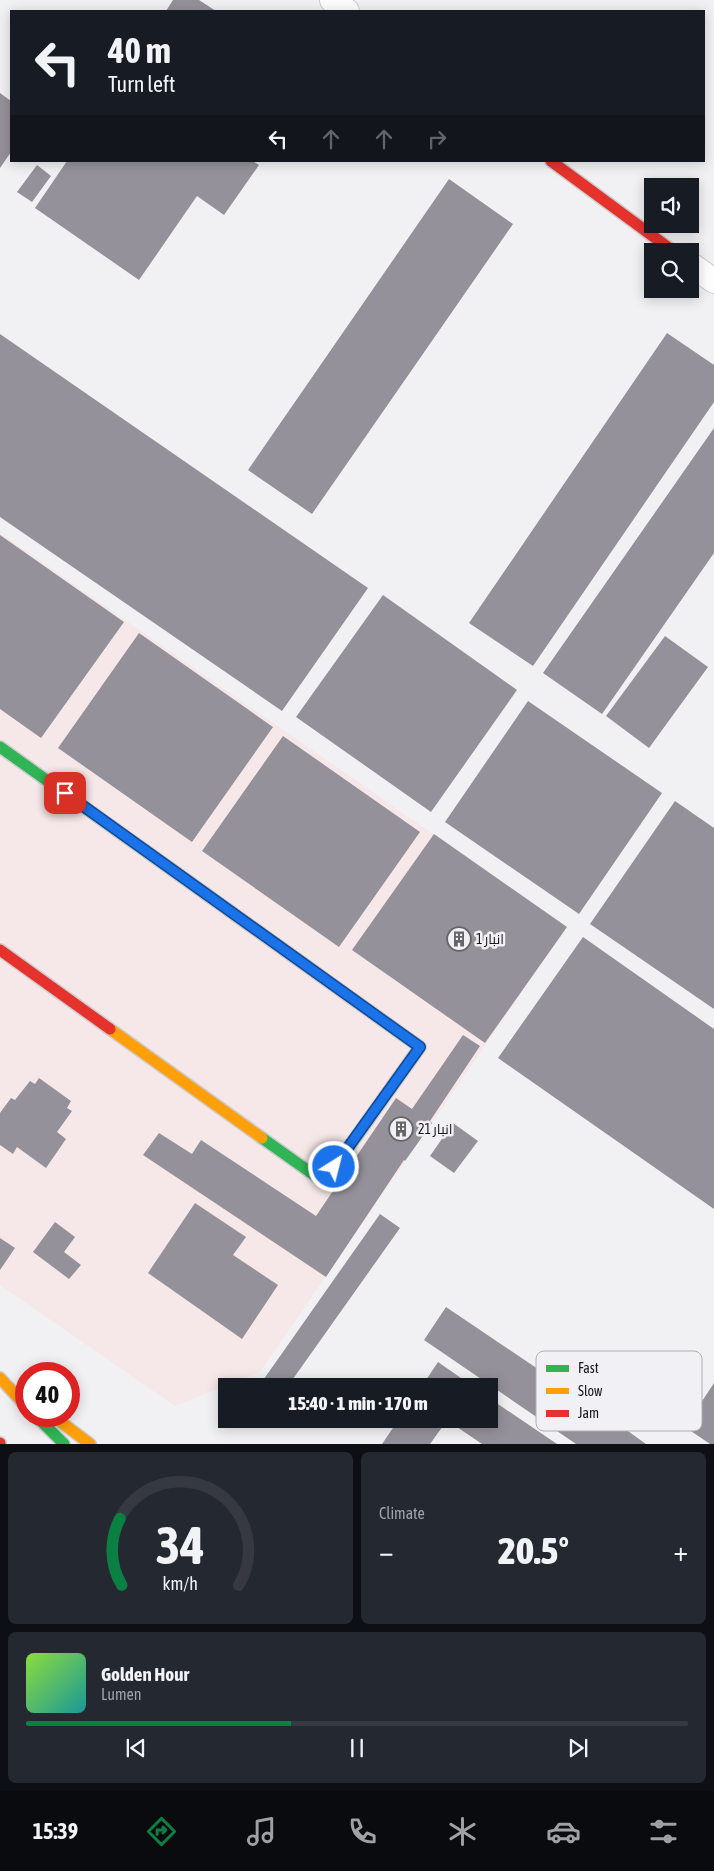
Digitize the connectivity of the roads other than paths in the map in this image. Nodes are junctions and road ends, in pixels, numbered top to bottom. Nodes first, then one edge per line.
1 (332, 0) edge
2 (346, 10) edge
3 (552, 162) edge
4 (662, 243) edge
5 (699, 270) edge
6 (714, 281) edge
7 (0, 747) edge
8 (0, 950) edge
9 (0, 1378) edge
10 (15, 1389) edge
11 (15, 1394) edge
12 (47, 1427) edge
13 (68, 1427) edge
14 (64, 1444) edge
15 (90, 1444) edge

1 - 2 street
3 - 4 main road
5 - 6 street
7 - 8 main road
9 - 10 main road
9 - 11 main road
12 - 14 main road
13 - 15 main road

